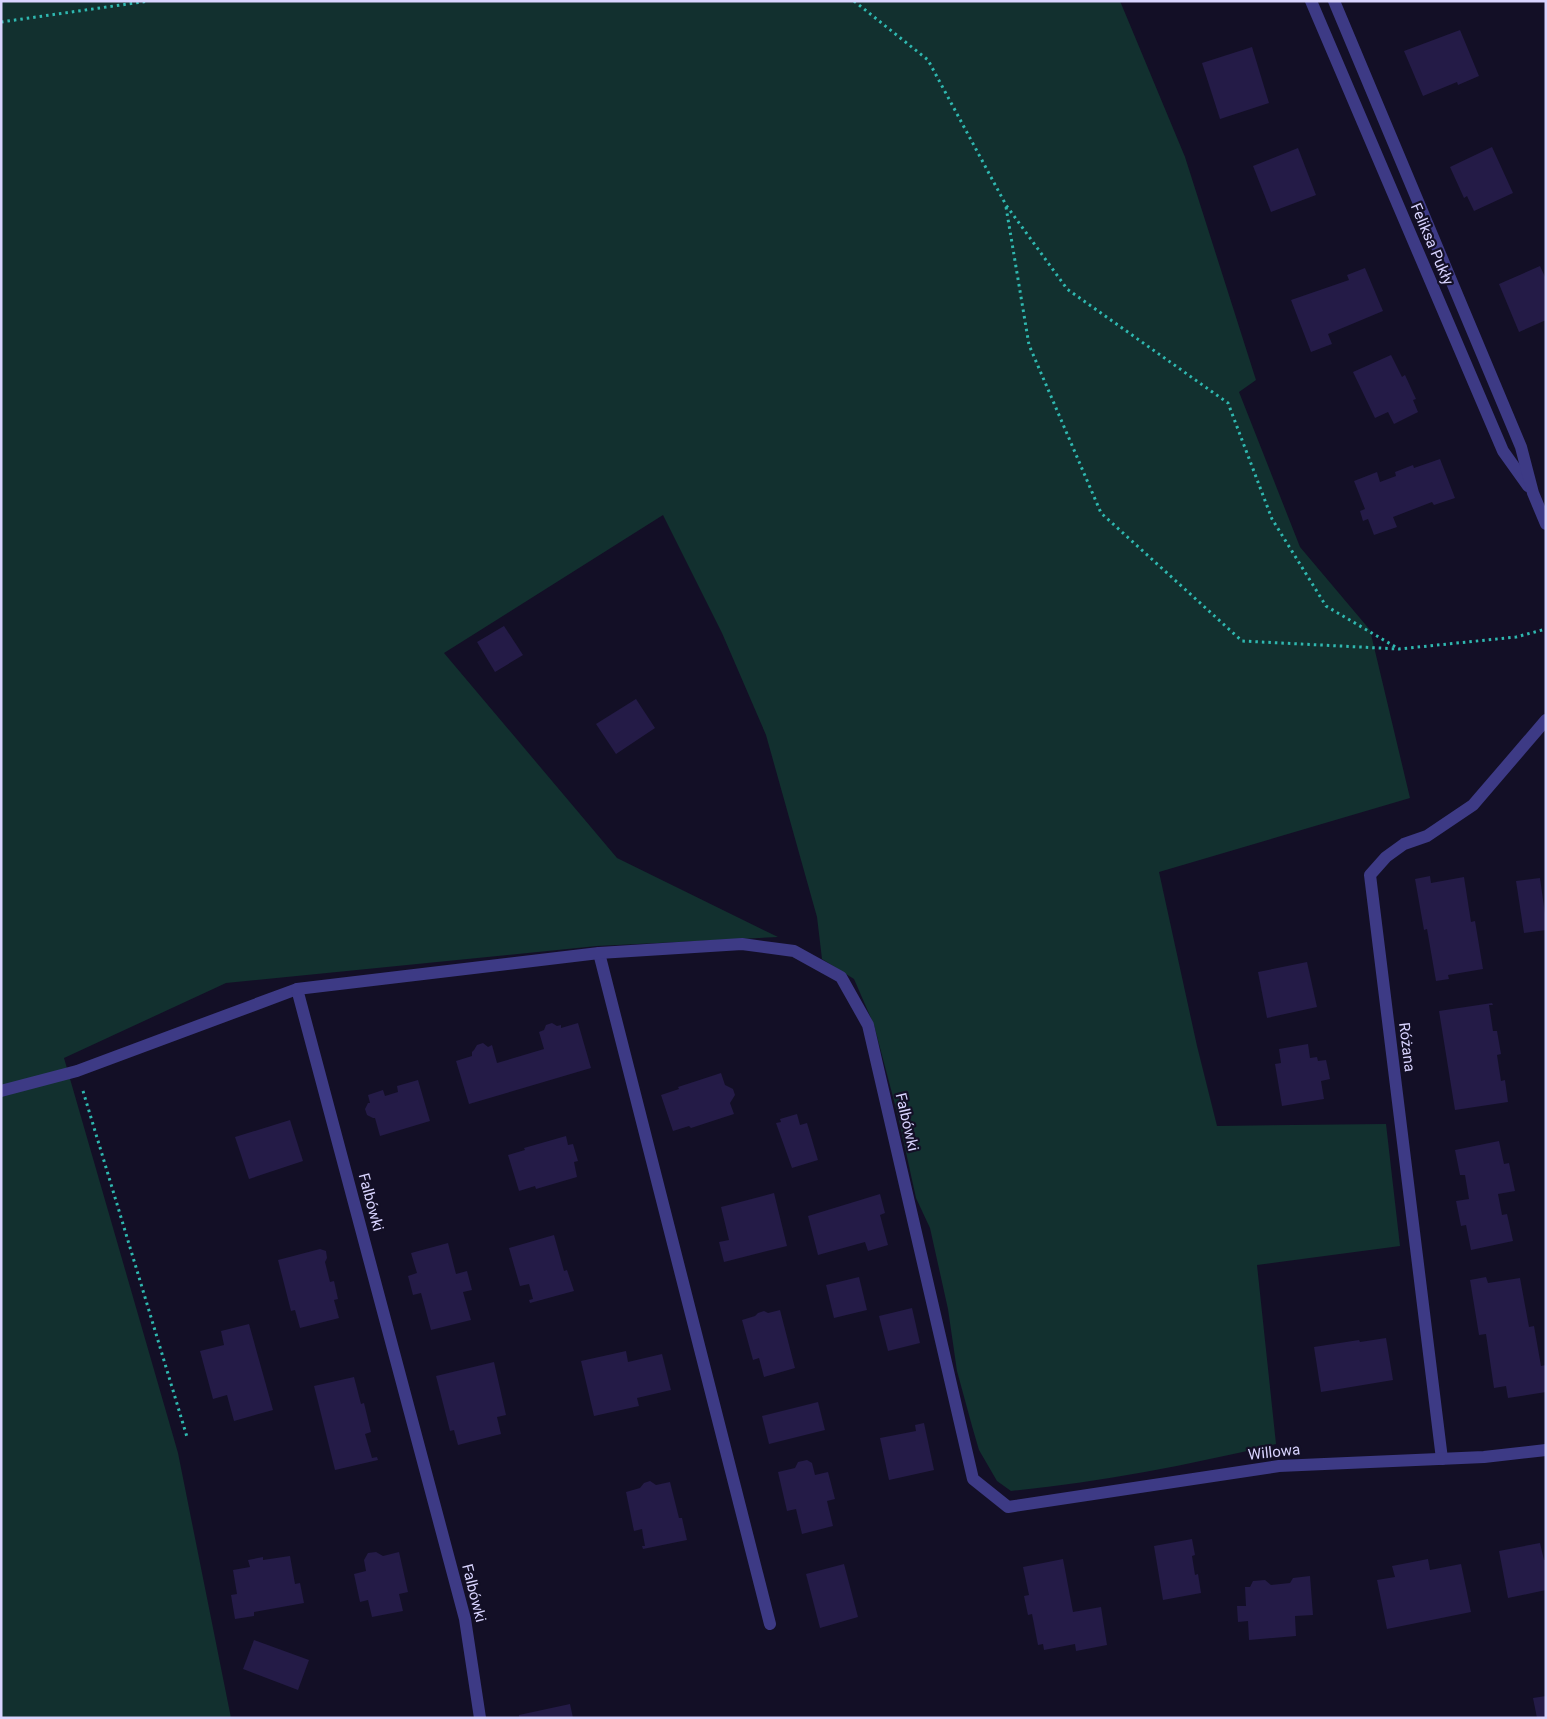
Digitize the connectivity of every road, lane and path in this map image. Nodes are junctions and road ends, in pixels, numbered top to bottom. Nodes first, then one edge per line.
1 (149, 1) edge
2 (854, 1) edge
3 (1311, 1) edge
4 (1334, 1) edge
5 (1, 22) edge
6 (1006, 206) junction
7 (1533, 493) junction
8 (1546, 524) edge
9 (1546, 629) edge
10 (1399, 649) junction
11 (1546, 720) edge
12 (599, 953) junction
13 (297, 989) junction
14 (77, 1071) junction
15 (1, 1092) edge
16 (188, 1437) dead end
17 (1546, 1450) edge
18 (1442, 1459) junction
19 (1008, 1507) joint
20 (770, 1624) dead end
21 (480, 1718) edge

1 - 5 path
2 - 6 path
3 - 7 street, Feliksa Pukły
4 - 7 street, Feliksa Pukły
6 - 10 path
6 - 10 path
7 - 8 street, Feliksa Pukły
9 - 10 path
11 - 18 street, Różana
12 - 13 street, Falbówki
12 - 19 street, Falbówki
12 - 20 street
13 - 14 street
13 - 21 street, Falbówki
14 - 15 street
14 - 16 path
17 - 18 street, Willowa
18 - 19 street, Willowa

